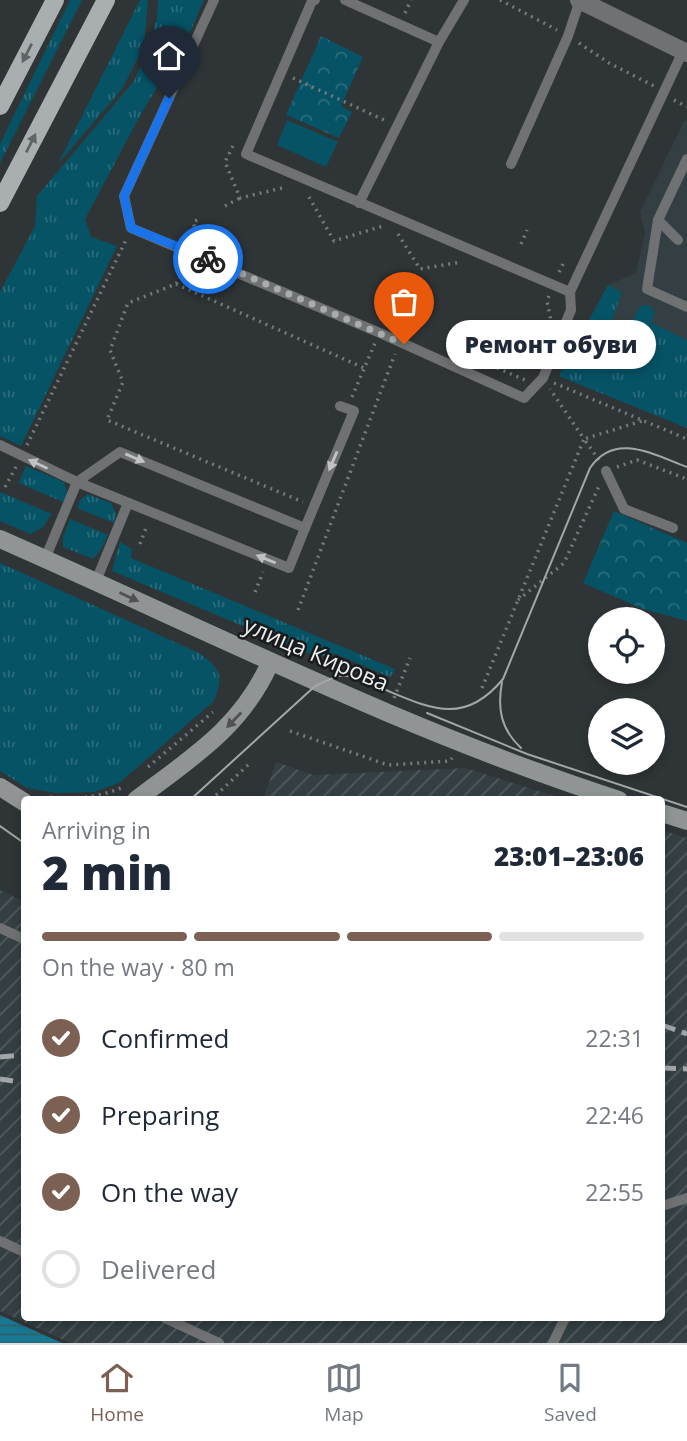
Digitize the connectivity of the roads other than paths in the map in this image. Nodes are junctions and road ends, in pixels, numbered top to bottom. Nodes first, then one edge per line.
1 (55, 0) edge
2 (106, 0) edge
3 (214, 0) edge
4 (315, 0) edge
5 (345, 0) edge
6 (464, 0) edge
7 (580, 0) edge
8 (439, 42) junction
9 (686, 50) edge
10 (0, 106) edge
11 (687, 159) edge
12 (511, 164) dead end
13 (0, 203) edge
14 (359, 203) junction
15 (658, 220) junction
16 (678, 240) dead end
17 (570, 292) junction
18 (687, 307) edge
19 (340, 406) dead end
20 (0, 445) edge
21 (606, 471) road end
22 (77, 482) junction
23 (128, 503) junction
24 (305, 528) junction
25 (673, 528) dead end
26 (0, 539) edge
27 (46, 559) junction
28 (96, 581) junction
29 (270, 663) junction
30 (0, 787) edge
31 (141, 796) edge
32 (607, 796) edge
33 (21, 800) edge
34 (665, 814) edge
35 (687, 821) edge
36 (0, 929) edge
37 (21, 938) edge
38 (687, 1198) edge
39 (665, 1205) edge
40 (0, 1241) edge
41 (21, 1251) edge
42 (171, 1321) edge
43 (564, 1321) edge
44 (219, 1343) edge
45 (553, 1343) edge

1 -> 10 main road
13 -> 2 main road
3 - 17 lane
4 - 14 lane
5 - 8 lane
6 - 8 lane
7 - 9 street
7 - 12 lane
8 - 14 lane
9 - 17 lane
11 - 15 lane
14 - 17 lane
15 - 16 lane
15 - 18 lane
19 -> 24 lane
22 -> 20 lane
21 - 25 lane
22 - 23 lane
22 -> 24 lane
22 - 27 lane
24 -> 23 lane
23 - 28 lane
26 - 27 main road, улица Кирова
27 - 28 main road, улица Кирова
28 -> 29 main road, улица Кирова
29 -> 31 main road
29 - 32 main road, улица Кирова
30 - 33 main road
34 - 35 main road
36 - 37 lane
38 - 39 lane
40 - 41 lane
42 - 44 lane
43 - 45 lane

